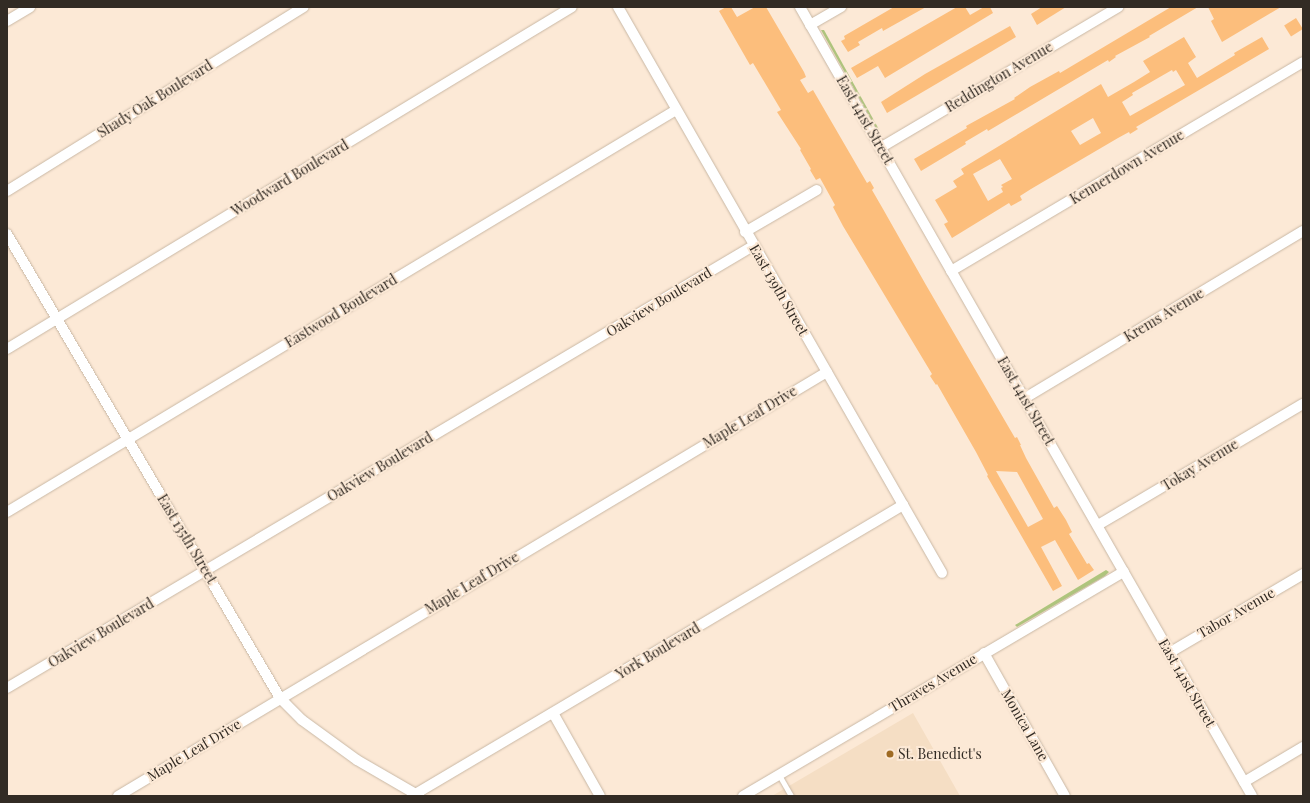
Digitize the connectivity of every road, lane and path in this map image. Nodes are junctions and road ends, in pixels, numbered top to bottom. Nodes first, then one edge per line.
1 (30, 7) edge
2 (304, 7) edge
3 (572, 7) edge
4 (618, 7) edge
5 (800, 7) edge
6 (841, 7) edge
7 (1118, 7) edge
8 (7, 21) edge
9 (810, 25) junction
10 (1303, 62) edge
11 (676, 110) junction
12 (880, 148) junction
13 (817, 190) dead end
14 (7, 191) edge
15 (1303, 231) edge
16 (745, 232) junction
17 (7, 234) edge
18 (753, 246) junction
19 (951, 271) junction
20 (58, 319) junction
21 (7, 349) edge
22 (827, 372) junction
23 (1025, 398) junction
24 (1303, 404) edge
25 (127, 439) junction
26 (902, 505) junction
27 (7, 512) edge
28 (1098, 525) junction
29 (207, 571) junction
30 (1124, 572) junction
31 (942, 573) dead end
32 (1303, 574) edge
33 (1169, 652) junction
34 (984, 653) junction
35 (7, 688) edge
36 (280, 698) junction
37 (553, 713) junction
38 (1303, 747) edge
39 (778, 775) junction
40 (1244, 782) junction
41 (416, 795) edge
42 (118, 796) edge
43 (600, 796) edge
44 (743, 796) edge
45 (791, 796) edge
46 (1065, 796) edge
47 (1252, 796) edge

1 - 8 street
2 - 14 street, Shady Oak Boulevard
3 - 20 street, Woodward Boulevard
4 - 11 street, East 139th Street
5 - 9 street, East 141st Street
6 - 9 street
7 - 12 street, Reddington Avenue
9 - 12 street, East 141st Street
10 - 19 street, Kennerdown Avenue
11 - 16 street, East 139th Street
11 - 25 street, Eastwood Boulevard
12 - 19 street, East 141st Street
13 - 16 street
15 - 23 street, Krems Avenue
16 - 18 street, East 139th Street
17 - 20 street, East 135th Street
18 - 22 street, East 139th Street
18 - 29 street, Oakview Boulevard
19 - 23 street, East 141st Street
20 - 21 street, Woodward Boulevard
20 - 25 street, East 135th Street
22 - 26 street, East 139th Street
22 - 36 street, Maple Leaf Drive
23 - 28 street, East 141st Street
24 - 28 street, Tokay Avenue
25 - 27 street, Eastwood Boulevard
25 - 29 street, East 135th Street
26 - 31 street, East 139th Street
26 - 37 street, York Boulevard
28 - 30 street, East 141st Street
29 - 35 street, Oakview Boulevard
29 - 36 street, East 135th Street
30 - 33 street, East 141st Street
30 - 34 street, Thraves Avenue
32 - 33 street, Tabor Avenue
33 - 40 street, East 141st Street
34 - 39 street, Thraves Avenue
34 - 46 street, Monica Lane
36 - 41 street, East 135th Street
36 - 42 street, Maple Leaf Drive
37 - 41 street, York Boulevard
37 - 43 street
38 - 40 street
39 - 44 street, Thraves Avenue
39 - 45 lane
40 - 47 street, East 141st Street

